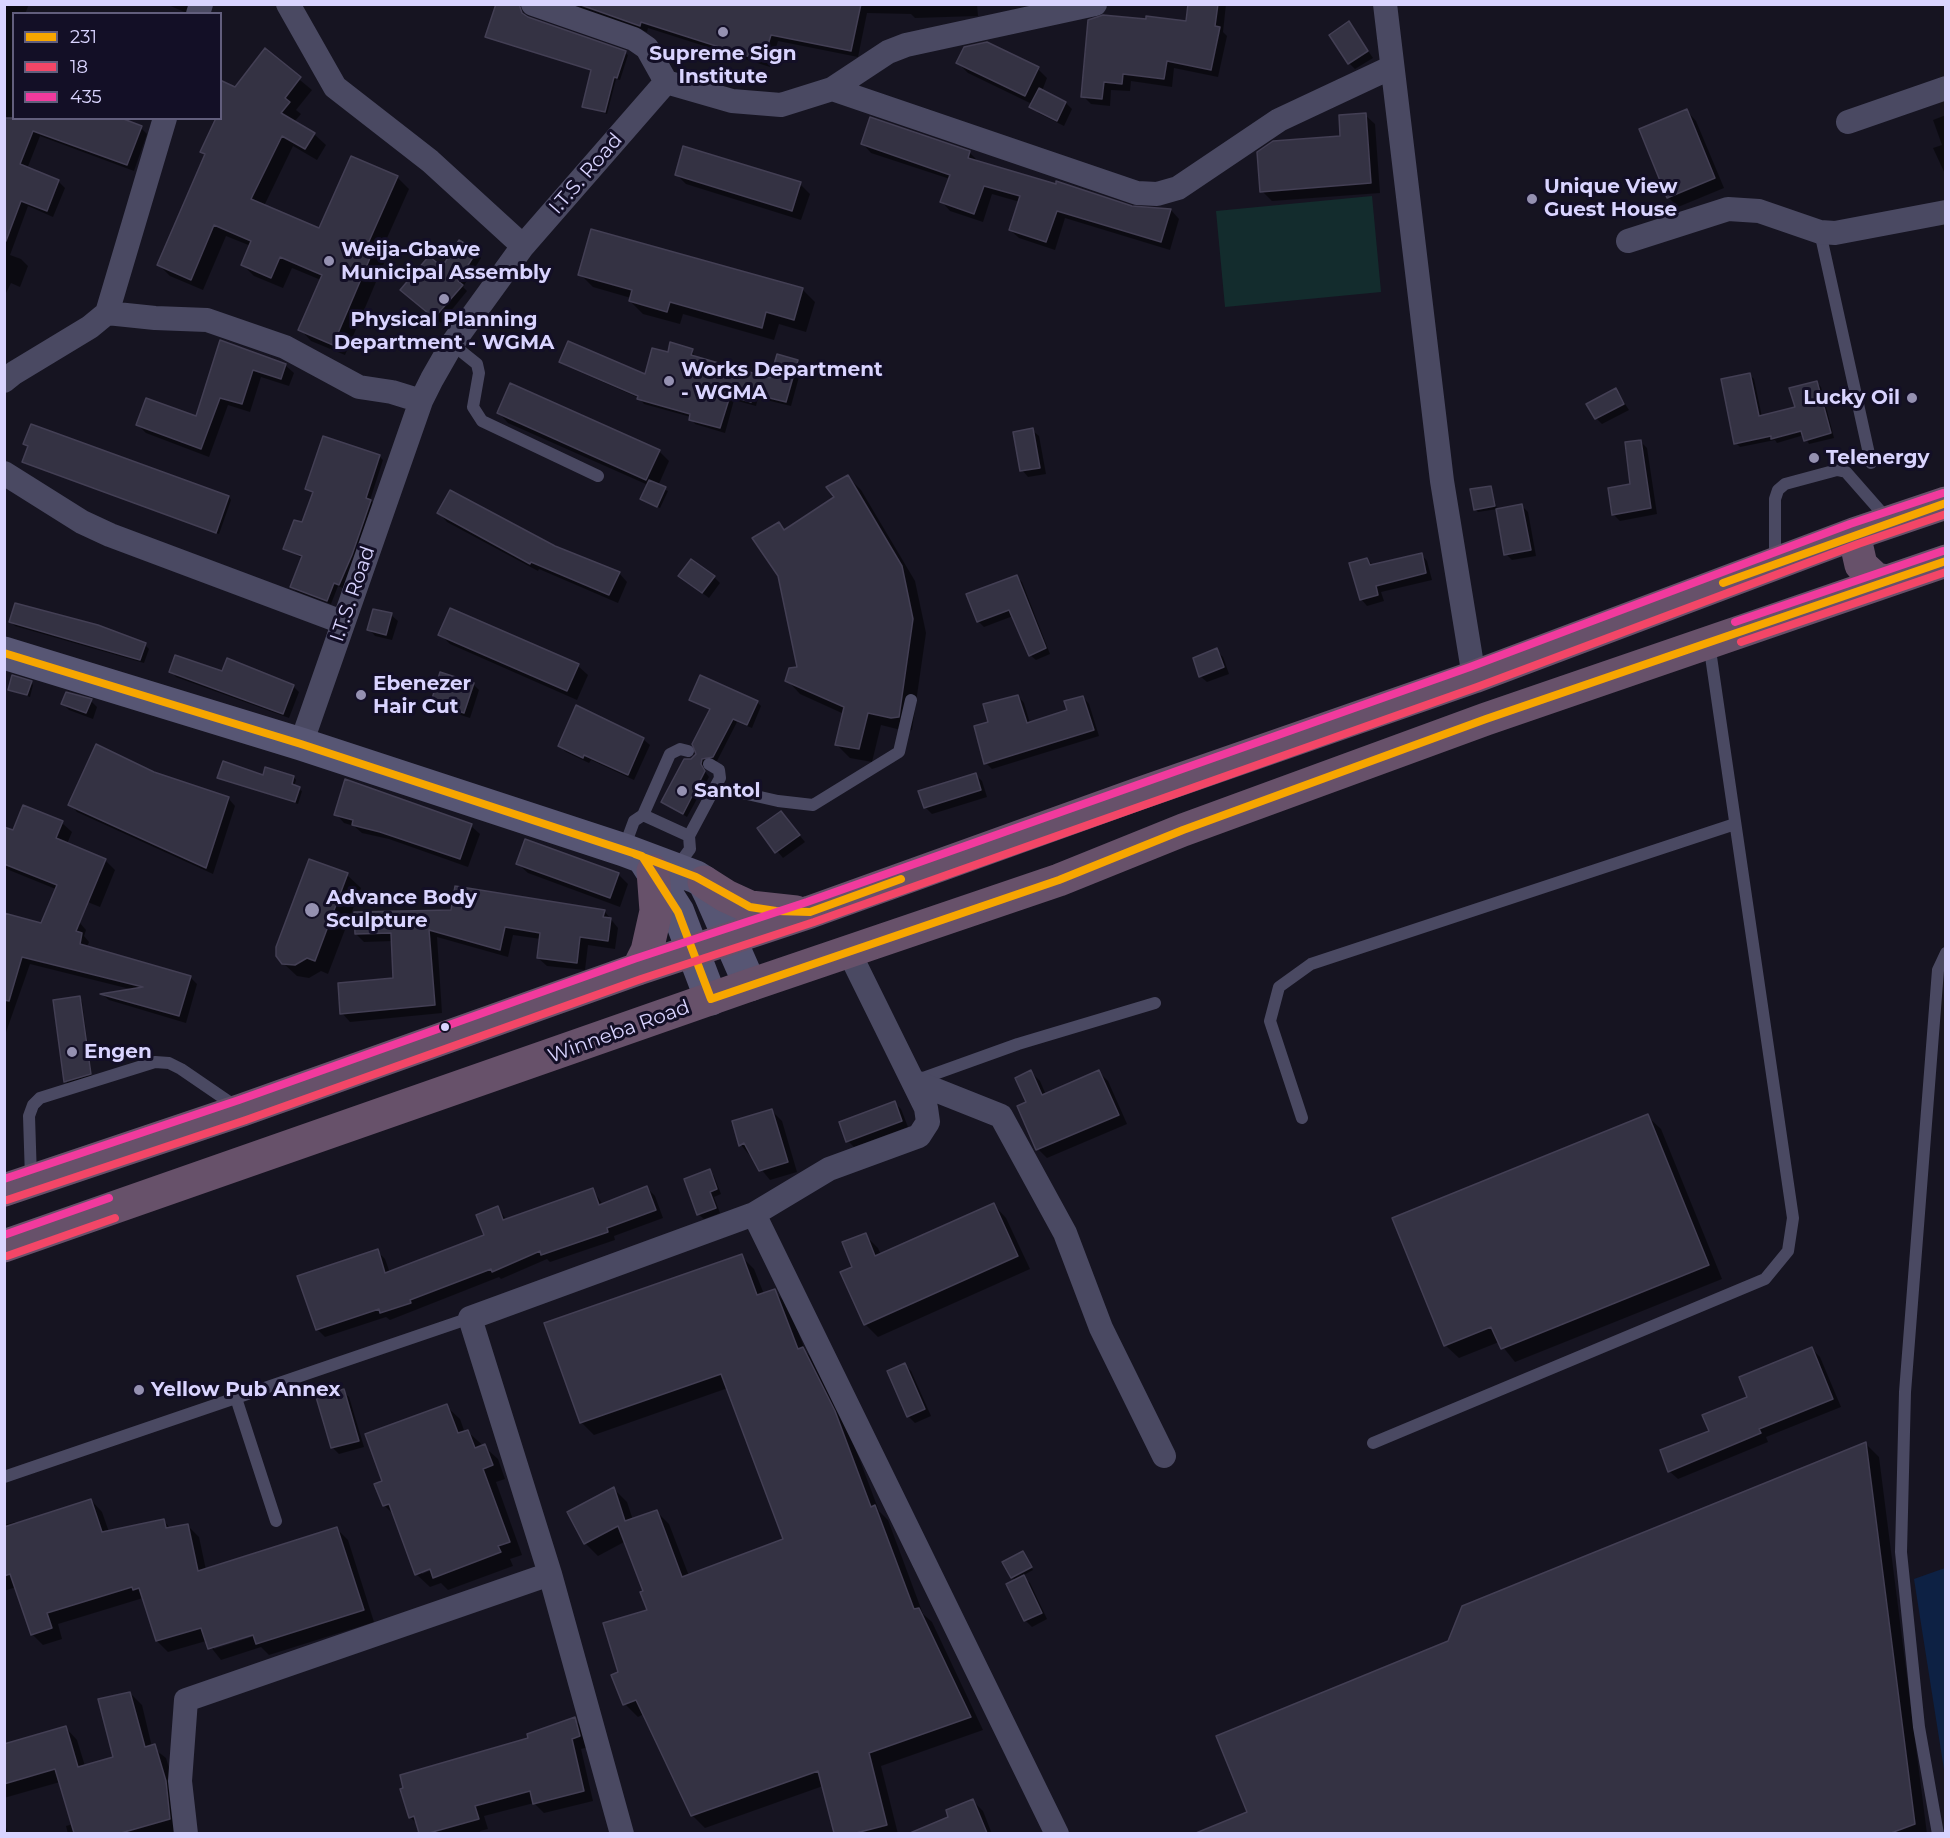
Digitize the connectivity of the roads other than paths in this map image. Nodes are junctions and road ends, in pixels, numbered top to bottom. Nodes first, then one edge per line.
1 (288, 4) edge
2 (533, 4) edge
3 (1095, 4) edge
4 (1385, 4) edge
5 (1392, 67) junction
6 (666, 82) junction
7 (1946, 88) edge
8 (832, 89) junction
9 (164, 120) edge
10 (1848, 122) dead end
11 (1946, 212) edge
12 (1820, 232) junction
13 (1628, 241) dead end
14 (523, 246) junction
15 (107, 313) junction
16 (452, 344) junction
17 (4, 381) edge
18 (421, 401) junction
19 (1871, 463) dead end
20 (4, 473) edge
21 (598, 476) dead end
22 (1946, 503) edge
23 (1890, 522) junction
24 (1854, 534) junction
25 (1946, 561) edge
26 (1775, 564) junction
27 (1887, 581) junction
28 (342, 622) junction
29 (1708, 642) junction
30 (4, 653) edge
31 (1474, 677) junction
32 (912, 700) dead end
33 (301, 744) junction
34 (688, 751) dead end
35 (709, 764) dead end
36 (716, 787) junction
37 (643, 815) junction
38 (1735, 824) junction
39 (689, 836) junction
40 (659, 865) junction
41 (810, 912) junction
42 (730, 939) junction
43 (694, 951) junction
44 (849, 952) junction
45 (1946, 953) edge
46 (638, 969) junction
47 (750, 985) junction
48 (711, 999) junction
49 (1155, 1003) dead end
50 (913, 1081) junction
51 (242, 1110) junction
52 (1302, 1118) dead end
53 (18, 1185) edge
54 (754, 1214) junction
55 (4, 1246) edge
56 (470, 1318) junction
57 (236, 1398) junction
58 (1373, 1443) dead end
59 (1164, 1456) dead end
60 (4, 1477) edge
61 (276, 1521) dead end
62 (550, 1574) junction
63 (186, 1833) edge
64 (622, 1833) edge
65 (1057, 1833) edge
66 (1938, 1833) edge

1 - 14 street
2 - 6 street
3 - 8 street
4 - 5 street
5 - 8 street
5 - 31 street
6 - 8 street
6 - 14 street, I.T.S. Road
7 - 10 street
9 - 15 street
11 - 12 street
12 - 13 street
12 - 19 lane
14 - 16 street, I.T.S. Road
15 - 17 street
15 - 18 street
16 - 18 street, I.T.S. Road
16 - 21 lane
18 - 28 street, I.T.S. Road
20 - 28 street
22 - 23 highway
23 - 24 highway
23 - 26 lane
24 - 26 highway
24 - 27 highway
25 - 27 highway, Winneba Road
26 - 31 highway
27 - 29 highway, Winneba Road
28 - 33 street, I.T.S. Road
29 - 38 lane
29 - 44 highway, Winneba Road
30 - 33 street
31 - 41 highway
32 - 36 lane
33 - 40 street
34 - 37 lane
35 - 36 lane
36 - 39 lane
37 - 39 lane
37 - 40 lane
38 - 52 lane
38 - 58 lane
39 - 40 lane
40 - 41 highway
40 - 42 street
40 - 43 street
40 - 46 highway
41 - 42 highway
42 - 43 highway
42 - 47 street
43 - 46 highway
43 - 48 street
44 - 47 highway, Winneba Road
44 - 50 street
45 - 66 lane
46 - 51 highway
47 - 48 highway, Winneba Road
48 - 55 highway, Winneba Road
49 - 50 lane
50 - 54 street
50 - 59 street
51 - 53 highway
51 - 53 lane
54 - 56 street
54 - 65 street
56 - 57 lane
56 - 62 street
57 - 60 lane
57 - 61 lane
62 - 63 street
62 - 64 street

